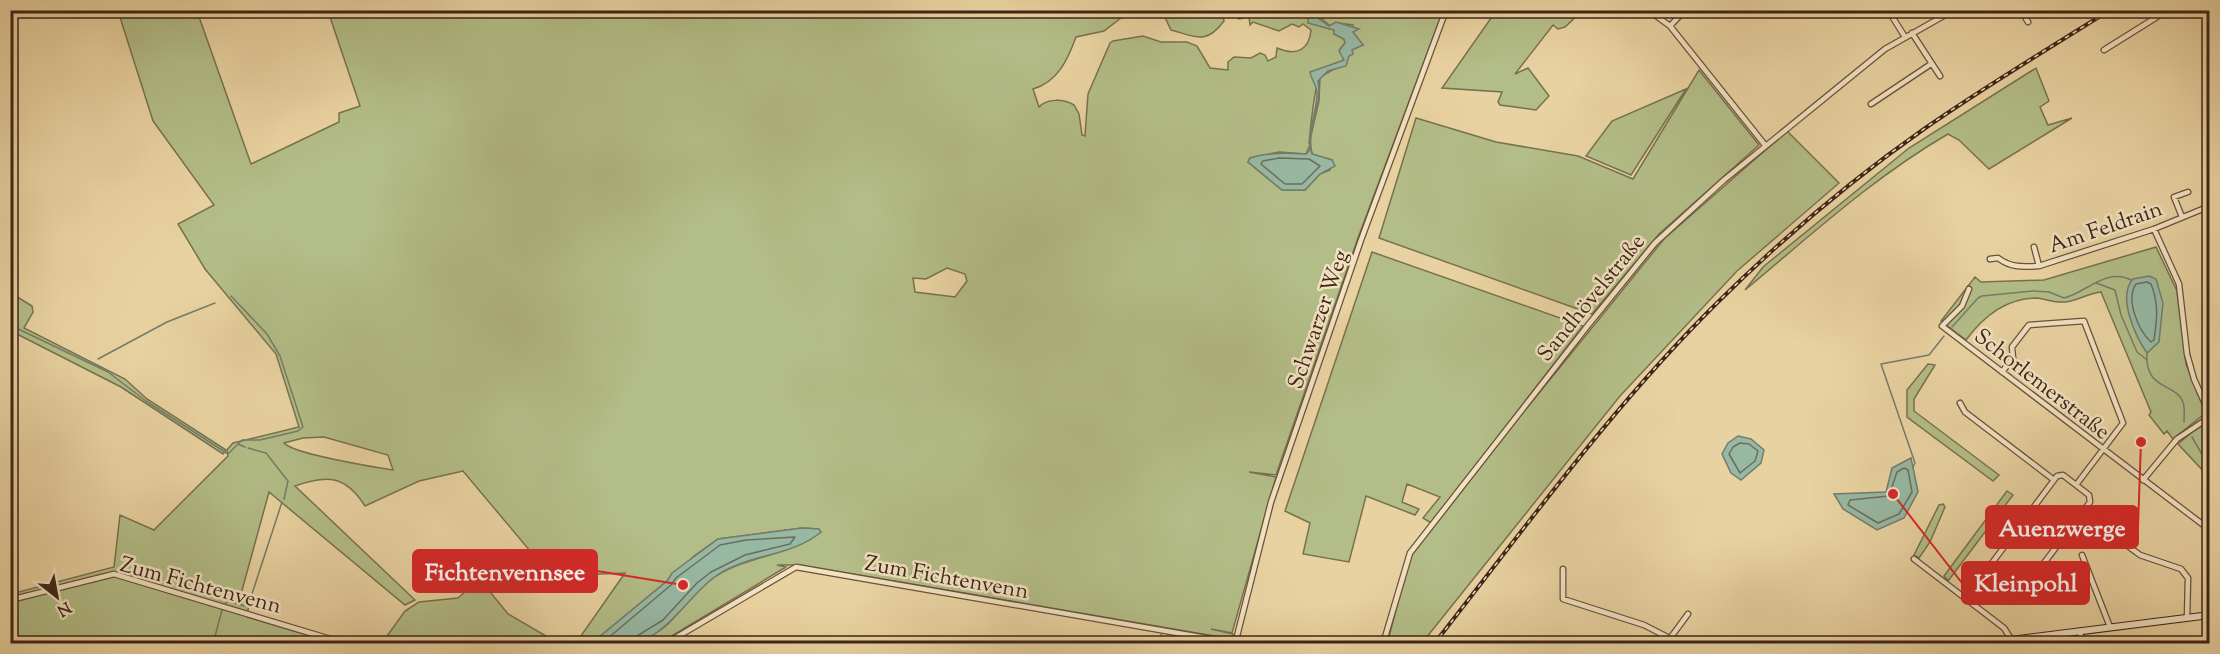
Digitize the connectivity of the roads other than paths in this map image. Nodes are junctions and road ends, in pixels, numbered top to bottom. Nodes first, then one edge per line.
1 (1446, 10) edge
2 (1648, 10) edge
3 (1685, 10) edge
4 (1888, 10) edge
5 (1954, 10) edge
6 (2021, 10) edge
7 (2168, 10) edge
8 (1941, 13) edge
9 (2028, 22) dead end
10 (1670, 26) junction
11 (1912, 33) junction
12 (1905, 38) junction
13 (2104, 50) dead end
14 (1931, 64) junction
15 (1940, 76) dead end
16 (1871, 104) dead end
17 (1766, 145) junction
18 (2188, 192) dead end
19 (2210, 206) edge
20 (2182, 217) junction
21 (2154, 229) junction
22 (2034, 247) dead end
23 (2210, 248) edge
24 (1990, 259) dead end
25 (2210, 259) edge
26 (2039, 266) junction
27 (1969, 290) dead end
28 (2002, 372) junction
29 (1960, 403) dead end
30 (2210, 416) edge
31 (2103, 450) junction
32 (2054, 480) junction
33 (2144, 480) junction
34 (2076, 485) junction
35 (2210, 530) edge
36 (2117, 538) dead end
37 (2082, 555) dead end
38 (1914, 559) dead end
39 (1563, 569) dead end
40 (10, 600) edge
41 (1688, 614) dead end
42 (2210, 615) edge
43 (2187, 618) junction
44 (2110, 627) junction
45 (2080, 631) junction
46 (1671, 637) junction
47 (2011, 639) junction
48 (1235, 643) edge
49 (347, 644) edge
50 (665, 644) edge
51 (1242, 644) edge
52 (1383, 644) edge
53 (1681, 644) edge
54 (1979, 644) edge
55 (2082, 644) edge

1 - 48 street, Schwarzer Weg
2 - 10 street
3 - 10 street
4 - 12 street
5 - 8 street, Sandhövelstraße
6 - 9 street
7 - 13 street
8 - 11 street, Sandhövelstraße
10 - 17 street
11 - 12 street, Sandhövelstraße
11 - 14 street
12 - 17 street, Sandhövelstraße
14 - 15 street
14 - 16 street
17 - 52 street, Sandhövelstraße
18 - 20 street, Am Feldrain
19 - 20 street, Am Feldrain
20 - 21 street, Am Feldrain
21 - 26 street, Am Feldrain
21 - 30 street
22 - 26 street, Am Feldrain
23 - 25 street
24 - 26 street, Am Feldrain
27 - 28 street, Schorlemerstraße
28 - 31 street, Schorlemerstraße
28 - 31 street
29 - 32 street
30 - 33 street
31 - 33 street, Schorlemerstraße
31 - 34 street
32 - 34 street
32 - 34 street
33 - 35 street, Schorlemerstraße
36 - 43 street
37 - 44 street
38 - 47 street
39 - 46 street
40 - 49 street, Zum Fichtenvenn
41 - 46 street
42 - 43 street
43 - 44 street
44 - 45 street
45 - 47 street
45 - 55 street
46 - 53 street
47 - 54 street
48 - 50 street, Zum Fichtenvenn
48 - 51 street, Zum Fichtenvenn

